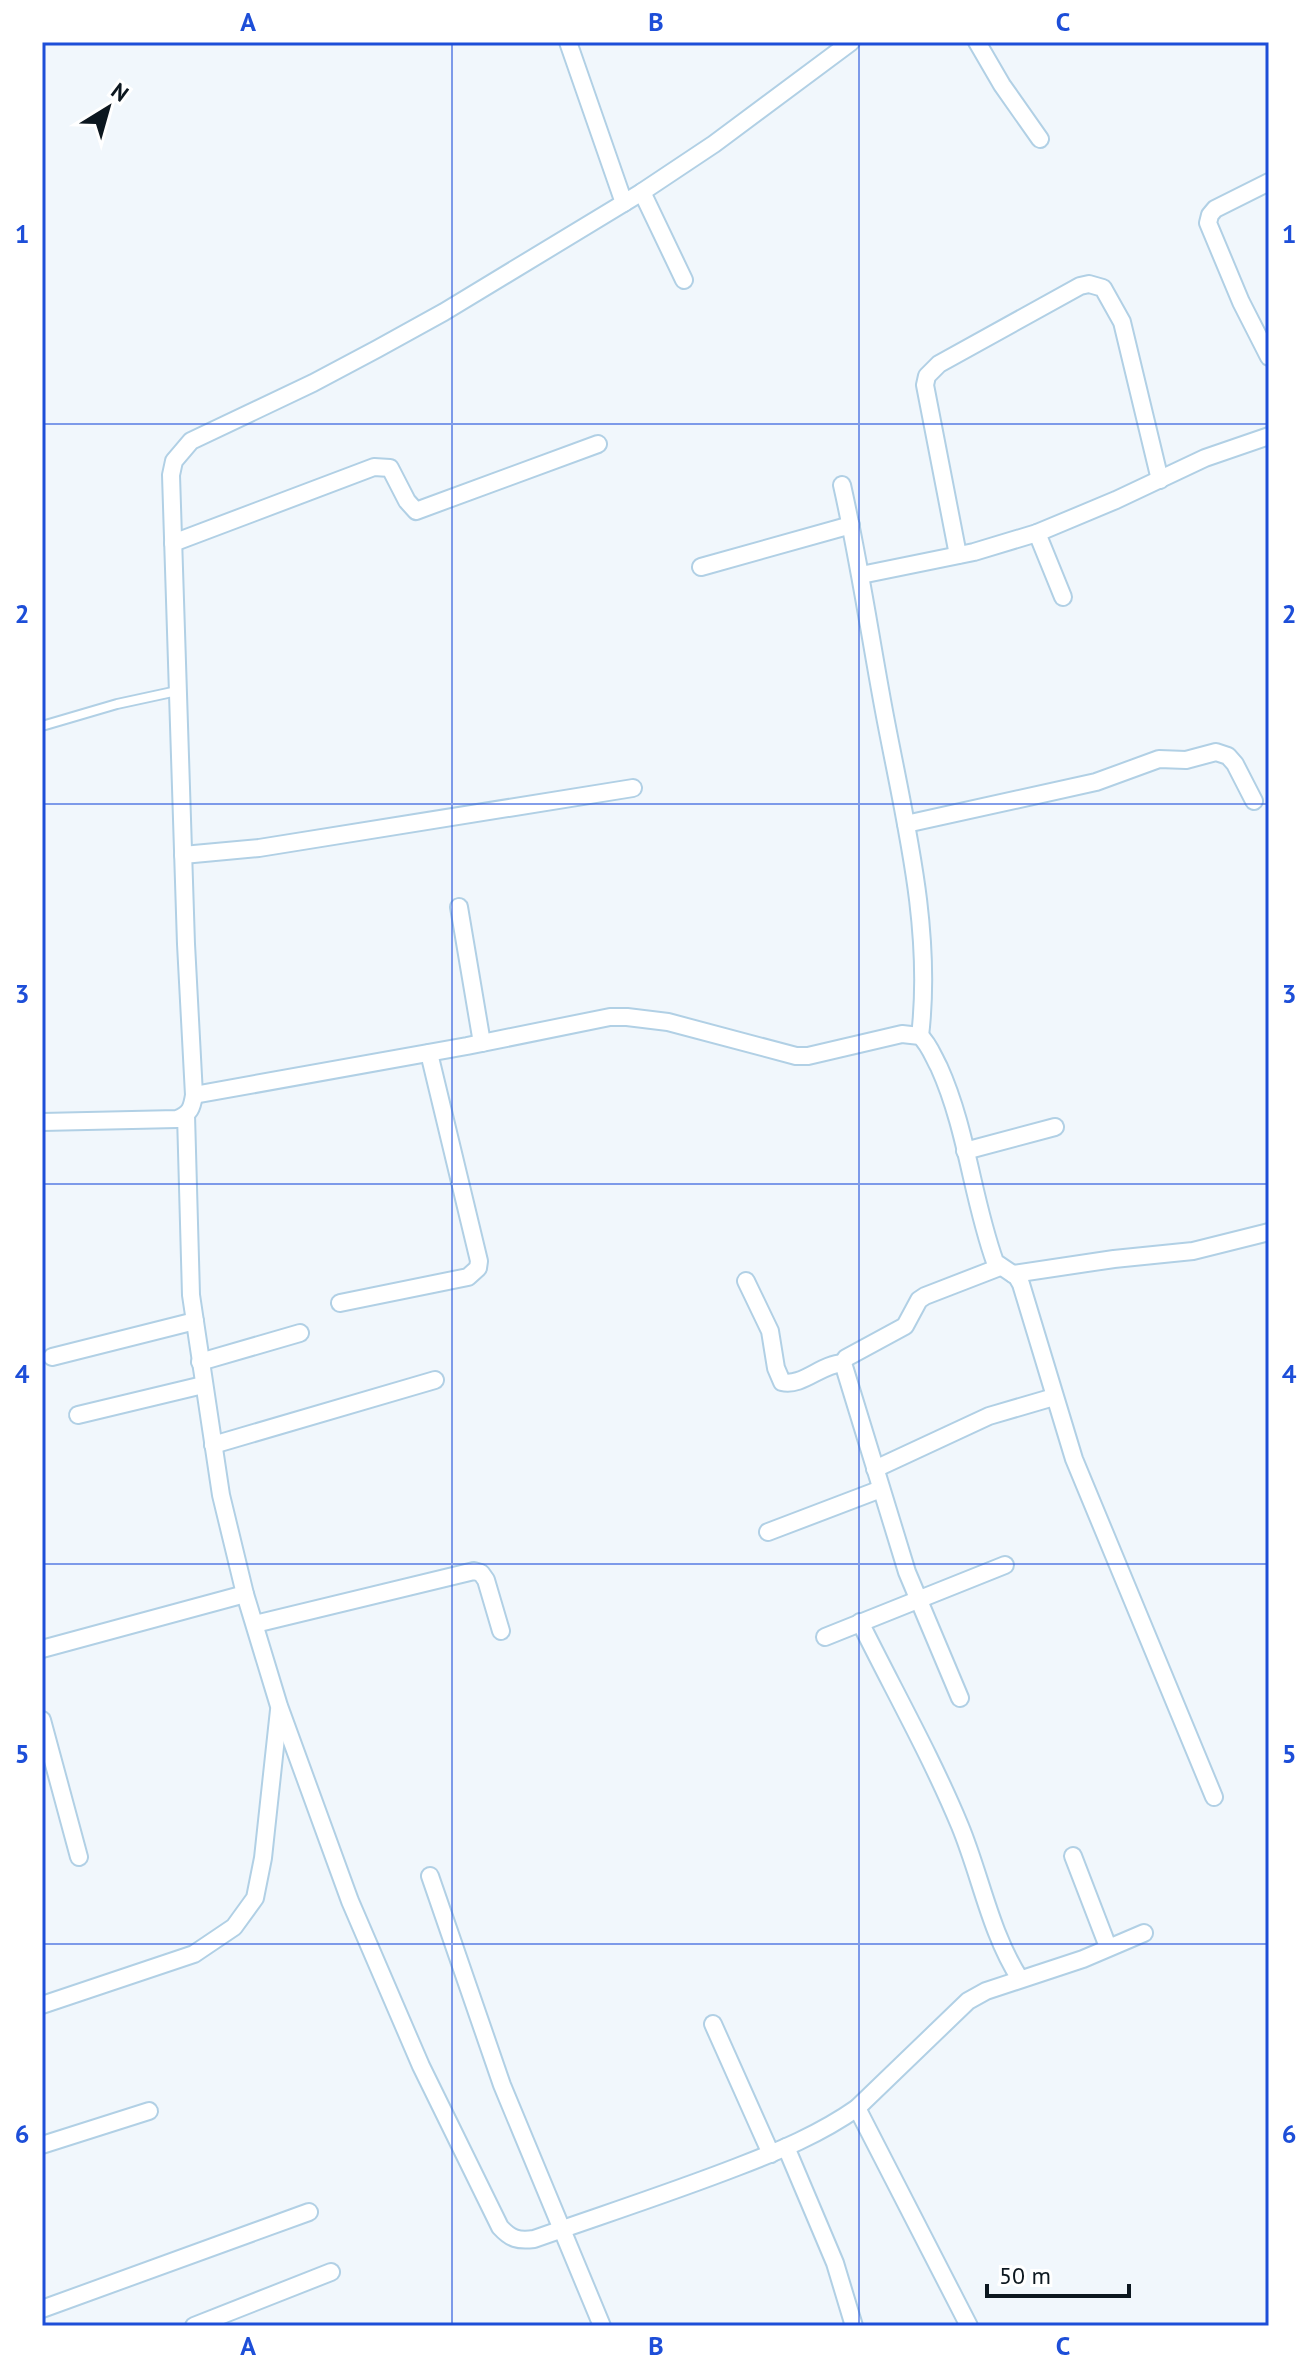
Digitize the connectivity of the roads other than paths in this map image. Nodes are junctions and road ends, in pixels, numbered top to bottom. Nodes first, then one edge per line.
1 (568, 42) edge
2 (851, 42) edge
3 (977, 42) edge
4 (1040, 139) dead end
5 (1269, 182) edge
6 (642, 192) junction
7 (624, 203) junction
8 (684, 280) dead end
9 (1269, 357) edge
10 (1269, 436) edge
11 (598, 444) dead end
12 (1160, 480) junction
13 (842, 485) dead end
14 (851, 525) junction
15 (1037, 533) junction
16 (173, 543) junction
17 (958, 555) junction
18 (701, 567) dead end
19 (861, 575) junction
20 (1063, 597) dead end
21 (177, 691) junction
22 (42, 726) edge
23 (633, 788) dead end
24 (1254, 801) dead end
25 (906, 824) junction
26 (183, 855) junction
27 (459, 907) dead end
28 (920, 1036) junction
29 (482, 1043) junction
30 (429, 1053) junction
31 (194, 1095) junction
32 (186, 1115) junction
33 (42, 1122) edge
34 (1055, 1127) dead end
35 (965, 1151) junction
36 (1269, 1232) edge
37 (1006, 1271) junction
38 (746, 1281) dead end
39 (340, 1303) dead end
40 (195, 1321) junction
41 (300, 1333) dead end
42 (52, 1357) dead end
43 (200, 1362) junction
44 (843, 1363) junction
45 (435, 1380) dead end
46 (203, 1385) junction
47 (1054, 1397) junction
48 (78, 1415) dead end
49 (213, 1445) junction
50 (875, 1469) junction
51 (881, 1489) junction
52 (768, 1532) dead end
53 (1005, 1565) dead end
54 (245, 1594) junction
55 (918, 1598) junction
56 (860, 1622) junction
57 (255, 1624) junction
58 (501, 1631) dead end
59 (825, 1637) dead end
60 (42, 1649) edge
61 (960, 1698) dead end
62 (279, 1706) junction
63 (42, 1720) edge
64 (1214, 1797) dead end
65 (1073, 1856) dead end
66 (79, 1857) dead end
67 (430, 1876) dead end
68 (1144, 1933) dead end
69 (1108, 1947) junction
70 (1020, 1979) junction
71 (42, 2005) edge
72 (713, 2024) dead end
73 (857, 2108) junction
74 (149, 2111) dead end
75 (42, 2145) edge
76 (779, 2151) junction
77 (309, 2212) dead end
78 (561, 2230) junction
79 (331, 2272) dead end
80 (42, 2309) edge
81 (194, 2326) edge
82 (602, 2326) edge
83 (854, 2326) edge
84 (969, 2326) edge

1 - 7 street
2 - 6 street
3 - 4 street
5 - 9 street
6 - 7 street
6 - 8 street
7 - 16 street
10 - 12 street
11 - 16 street
12 - 15 street
12 - 17 street
13 - 14 street
14 - 18 street
14 - 19 street
15 - 17 street
15 - 20 street
16 - 21 street
17 - 19 street
19 - 25 street
21 - 22 lane
21 - 26 street
23 - 26 street
24 - 25 street
25 - 28 street
26 - 31 street
27 - 29 street
28 - 29 street
28 - 35 street
29 - 30 street
30 - 31 street
30 - 39 street
31 - 32 street
32 - 33 street
32 - 40 street
34 - 35 street
35 - 37 street
36 - 37 street
37 - 44 street
37 - 47 street
38 - 44 street
40 - 42 street
40 - 43 street
41 - 43 street
43 - 46 street
44 - 50 street
45 - 49 street
46 - 48 street
46 - 49 street
47 - 50 street
47 - 64 street
49 - 54 street
50 - 51 street
51 - 52 street
51 - 55 street
53 - 55 street
54 - 57 street
54 - 60 street
55 - 56 street
55 - 61 street
56 - 59 street
56 - 70 street
57 - 58 street
57 - 62 street
62 - 71 street
62 - 78 street
63 - 66 street
65 - 69 street
67 - 78 street
68 - 69 street
69 - 70 street
70 - 73 street
72 - 76 street
73 - 76 street
73 - 84 street
74 - 75 street
76 - 78 street
76 - 83 street
77 - 80 street
78 - 82 street
79 - 81 street

